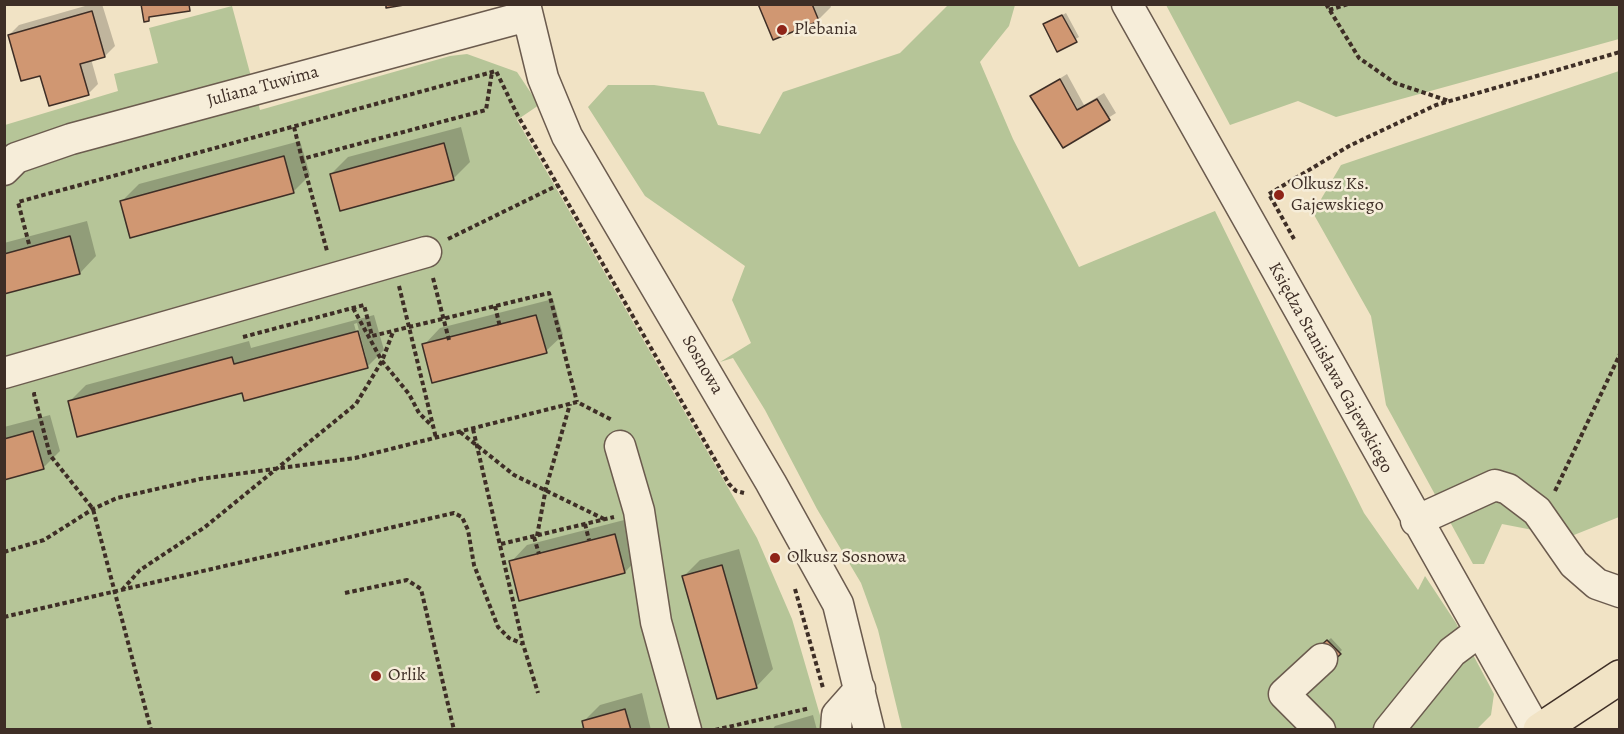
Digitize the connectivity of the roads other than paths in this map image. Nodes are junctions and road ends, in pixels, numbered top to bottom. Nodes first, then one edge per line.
1 (1127, 4) edge
2 (526, 10) edge
3 (4, 170) edge
4 (426, 252) road end
5 (4, 373) edge
6 (620, 446) road end
7 (1416, 521) junction
8 (1620, 592) edge
9 (1480, 631) junction
10 (1322, 660) dead end
11 (1620, 677) edge
12 (860, 689) junction
13 (686, 729) edge
14 (836, 729) edge
15 (869, 729) edge
16 (1320, 729) edge
17 (1389, 729) edge
18 (1538, 729) edge

1 - 7 street, Księdza Stanisława Gajewskiego
2 - 3 street, Juliana Tuwima
2 - 12 street, Sosnowa
4 - 5 street
6 - 13 street
7 - 8 street
7 - 9 street, Księdza Stanisława Gajewskiego
9 - 17 street
9 - 18 street, Księdza Stanisława Gajewskiego
10 - 16 street
11 - 18 main road
12 - 14 street
12 - 15 street, Sosnowa

